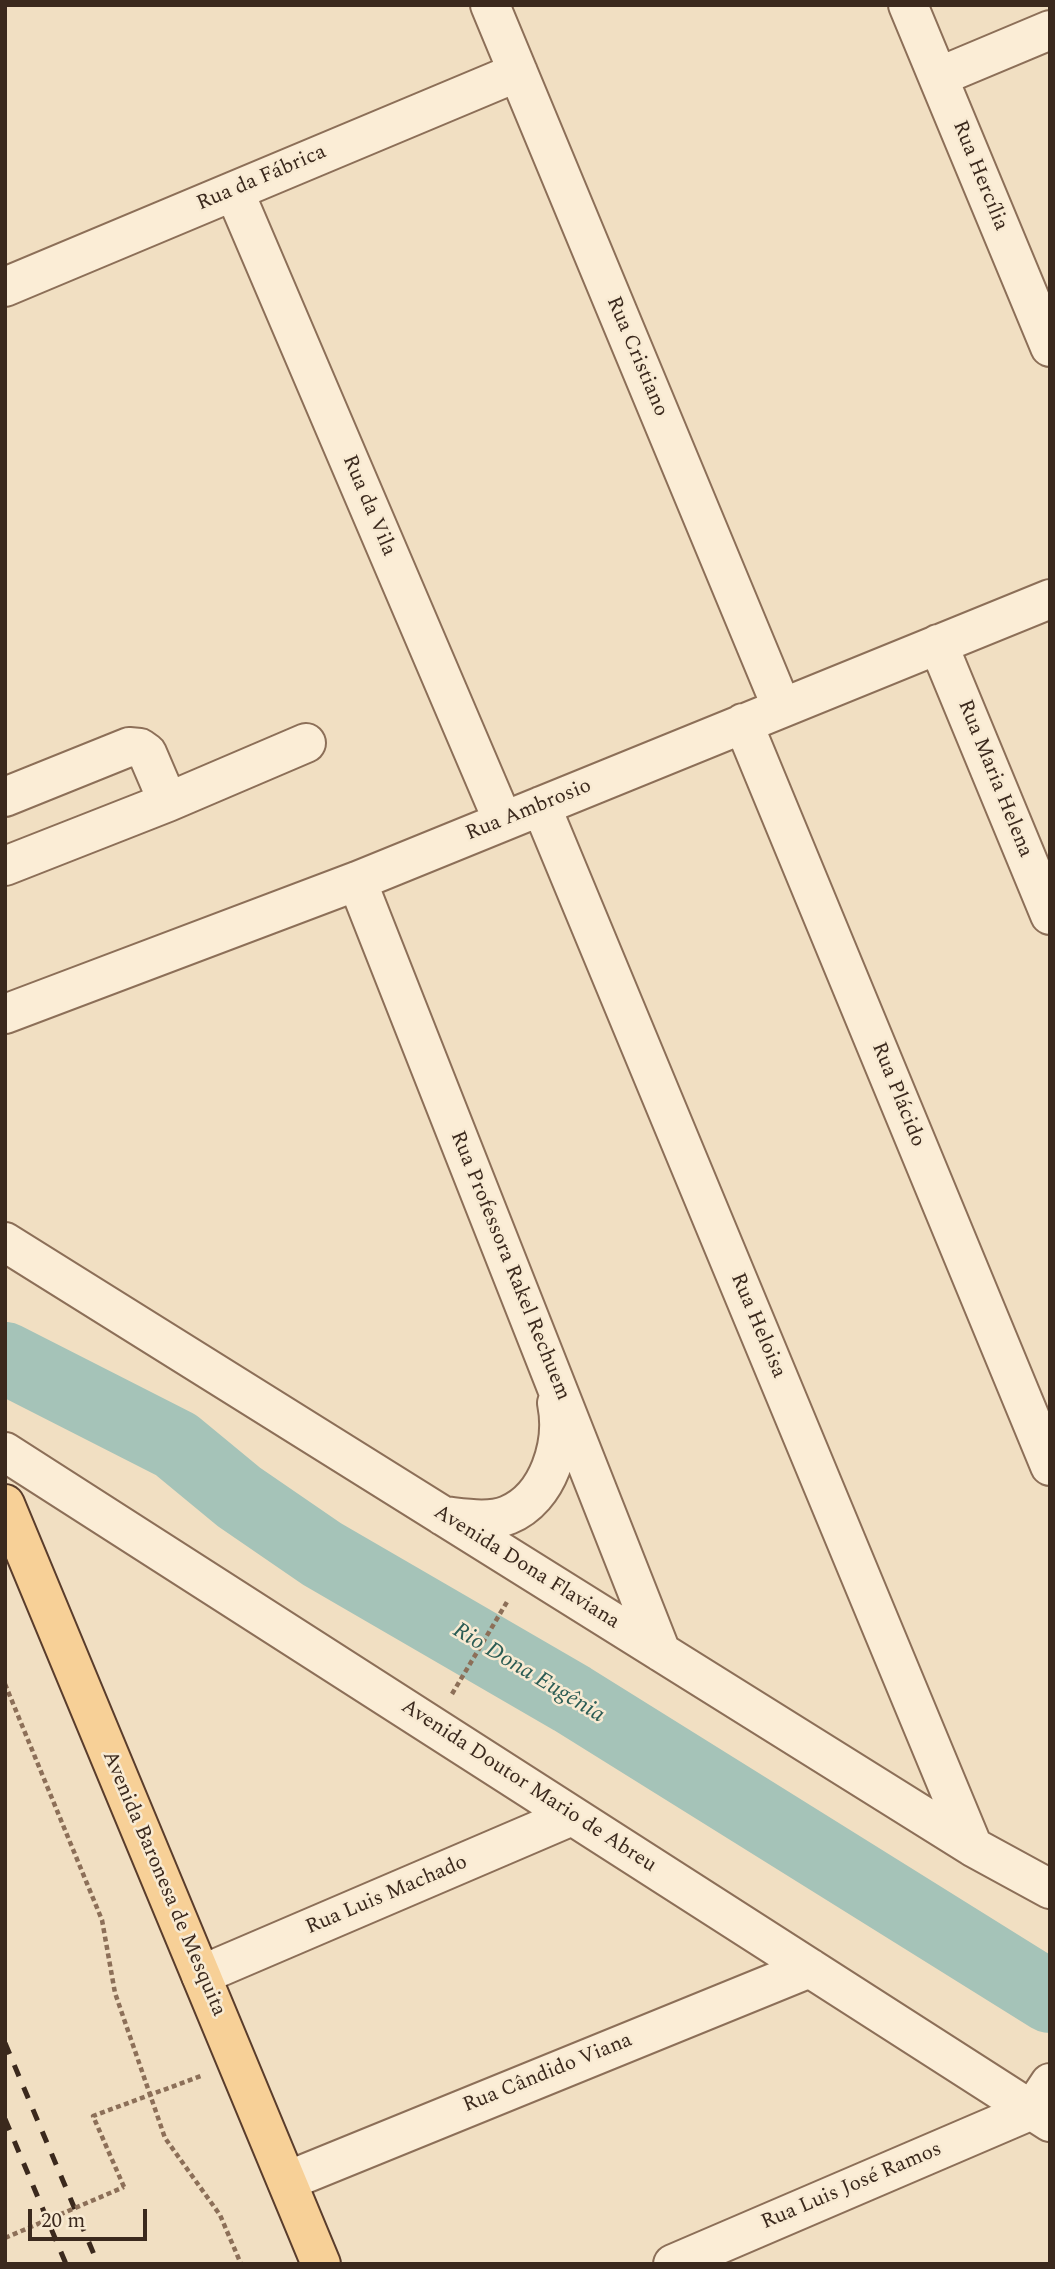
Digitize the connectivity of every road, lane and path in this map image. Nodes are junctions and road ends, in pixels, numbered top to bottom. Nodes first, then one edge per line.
1 (490, 5) edge
2 (908, 5) edge
3 (1050, 30) edge
4 (518, 72) junction
5 (938, 76) junction
6 (234, 191) junction
7 (5, 286) edge
8 (1050, 347) edge
9 (1050, 599) edge
10 (939, 644) junction
11 (782, 708) junction
12 (743, 723) junction
13 (306, 743) dead end
14 (5, 797) edge
15 (167, 802) junction
16 (541, 806) junction
17 (503, 821) junction
18 (5, 866) edge
19 (357, 881) junction
20 (1050, 915) edge
21 (5, 1014) edge
22 (5, 1242) edge
23 (550, 1370) junction
24 (5, 1452) edge
25 (1050, 1466) edge
26 (5, 1504) edge
27 (443, 1516) junction
28 (504, 1606) dead end
29 (661, 1652) junction
30 (5, 1684) edge
31 (456, 1686) dead end
32 (572, 1815) junction
33 (973, 1847) junction
34 (1050, 1889) edge
35 (810, 1968) junction
36 (201, 1976) junction
37 (236, 2061) junction
38 (151, 2096) junction
39 (1044, 2105) edge
40 (287, 2181) junction
41 (5, 2238) edge
42 (241, 2264) edge
43 (321, 2264) edge
44 (673, 2264) edge

1 - 4 street, Rua Cristiano
2 - 5 street, Rua Hercília
3 - 5 street
4 - 6 street, Rua da Fábrica
4 - 11 street, Rua Cristiano
5 - 8 street, Rua Hercília
6 - 7 street, Rua da Fábrica
6 - 17 street, Rua da Vila
9 - 10 street, Rua Ambrosio
10 - 11 street, Rua Ambrosio
10 - 20 street, Rua Maria Helena
11 - 12 street, Rua Ambrosio
12 - 16 street, Rua Ambrosio
12 - 25 street, Rua Plácido
13 - 15 street
14 - 15 street
15 - 18 street
16 - 17 street, Rua Ambrosio
16 - 33 street, Rua Heloisa
17 - 19 street, Rua Ambrosio
19 - 21 street, Rua Ambrosio
19 - 23 street, Rua Professora Rakel Rechuem
22 - 27 street, Avenida Dona Flaviana
23 - 27 street
23 - 29 street, Rua Professora Rakel Rechuem
24 - 32 street, Avenida Doutor Mario de Abreu
26 - 36 main road, Avenida Baronesa de Mesquita
27 - 29 street, Avenida Dona Flaviana
28 - 31 path
29 - 33 street, Avenida Dona Flaviana
30 - 38 path
32 - 35 street, Avenida Doutor Mario de Abreu
32 - 36 street, Rua Luis Machado
33 - 34 street, Avenida Dona Flaviana
35 - 39 street, Avenida Doutor Mario de Abreu
35 - 40 street, Rua Cândido Viana
36 - 37 main road, Avenida Baronesa de Mesquita
37 - 38 path
37 - 40 main road, Avenida Baronesa de Mesquita
38 - 41 path, bridge
38 - 42 path
39 - 44 street, Rua Luis José Ramos
40 - 43 main road, Avenida Baronesa de Mesquita

